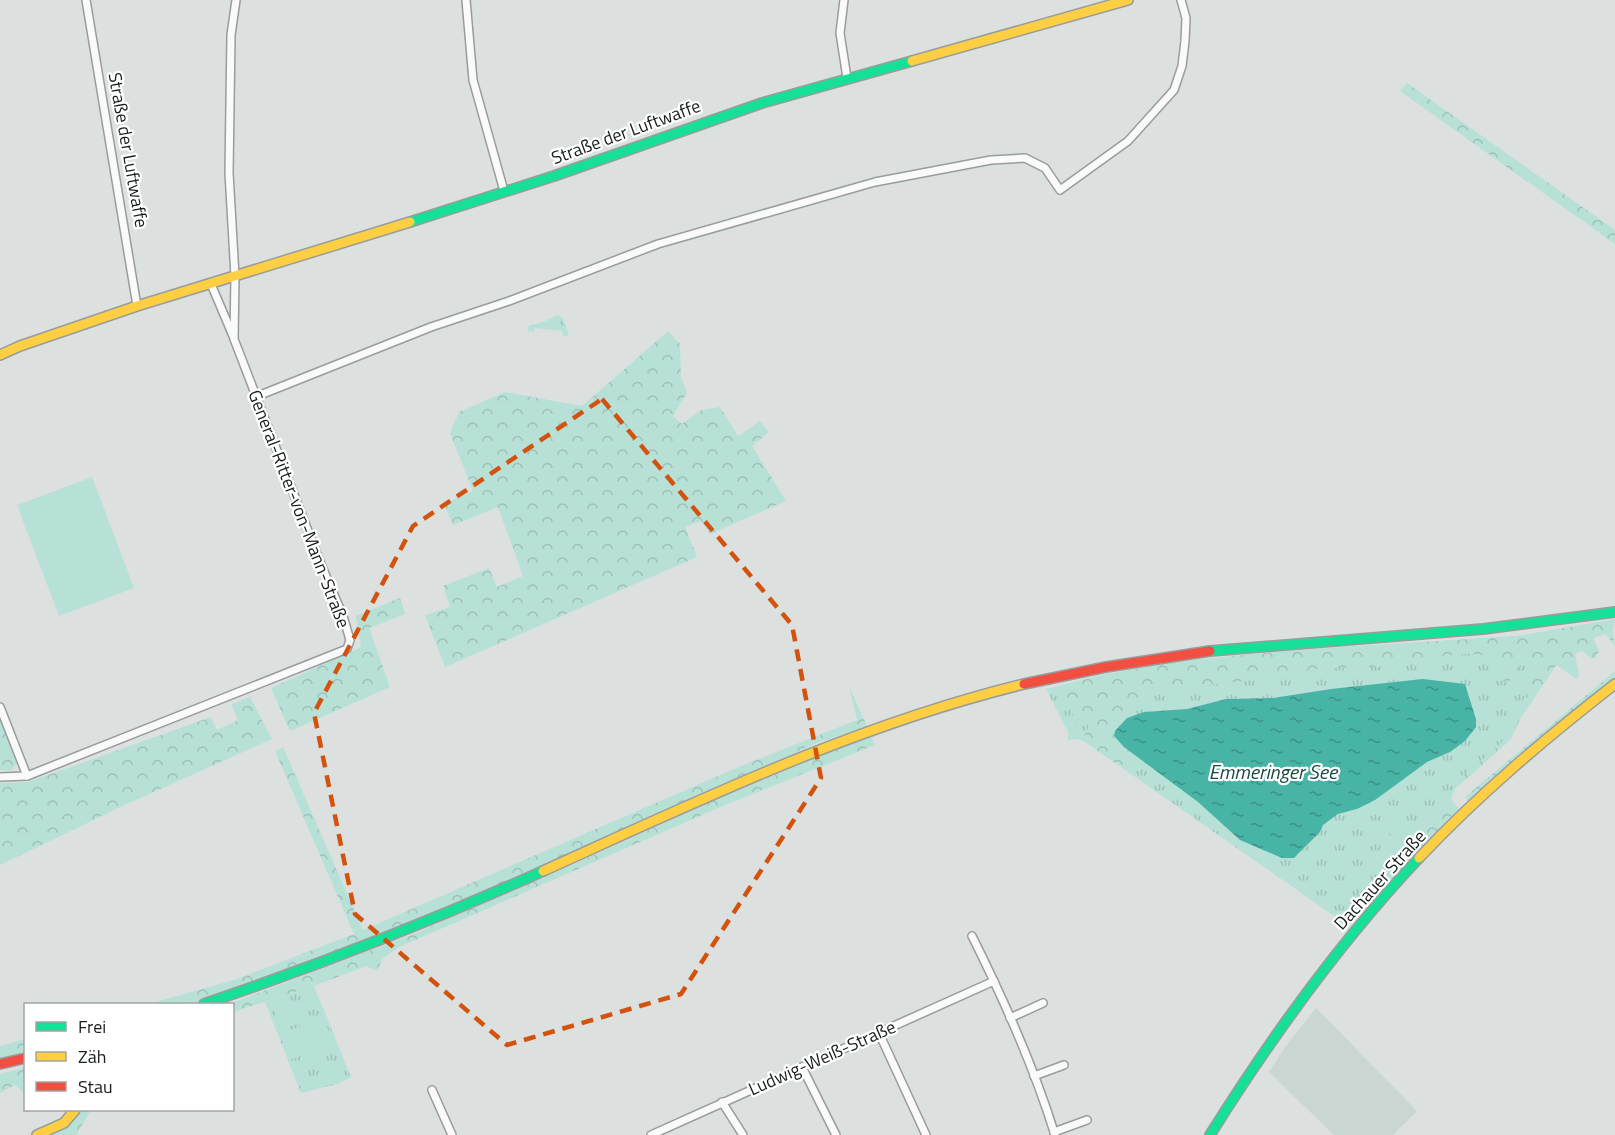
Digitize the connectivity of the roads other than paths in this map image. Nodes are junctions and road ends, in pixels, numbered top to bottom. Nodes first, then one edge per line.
1 (86, 0) edge
2 (236, 0) edge
3 (466, 0) edge
4 (844, 0) edge
5 (1128, 0) edge
6 (1182, 0) edge
7 (847, 78) junction
8 (504, 191) junction
9 (235, 276) junction
10 (211, 284) junction
11 (137, 306) junction
12 (234, 339) junction
13 (0, 355) edge
14 (255, 397) junction
15 (1615, 612) edge
16 (1615, 684) edge
17 (0, 707) edge
18 (27, 776) junction
19 (0, 777) edge
20 (972, 936) dead end
21 (994, 981) junction
22 (210, 1003) edge
23 (1043, 1003) dead end
24 (1010, 1018) junction
25 (879, 1033) junction
26 (22, 1060) edge
27 (0, 1064) edge
28 (1064, 1065) dead end
29 (802, 1067) junction
30 (1035, 1076) junction
31 (432, 1089) dead end
32 (722, 1102) junction
33 (74, 1111) edge
34 (1087, 1120) dead end
35 (1054, 1133) edge
36 (37, 1135) edge
37 (452, 1135) edge
38 (651, 1135) edge
39 (743, 1135) edge
40 (836, 1135) edge
41 (926, 1135) edge
42 (1210, 1135) edge

1 - 11 street, Straße der Luftwaffe
2 - 9 street, General-Ritter-von-Mann-Straße
3 - 8 street
4 - 7 street
5 - 7 main road, Straße der Luftwaffe
6 - 14 street
7 - 8 main road, Straße der Luftwaffe
8 - 9 main road, Straße der Luftwaffe
9 - 10 main road, Straße der Luftwaffe
9 - 12 street, General-Ritter-von-Mann-Straße
10 - 11 main road, Straße der Luftwaffe
10 - 12 street
11 - 13 main road, Straße der Luftwaffe
12 - 14 street, General-Ritter-von-Mann-Straße
14 - 18 street, General-Ritter-von-Mann-Straße
15 - 22 main road
16 - 42 main road, Dachauer Straße
17 - 18 street
18 - 19 street, General-Ritter-von-Mann-Straße
20 - 21 street
21 - 24 street
21 - 25 street, Ludwig-Weiß-Straße
23 - 24 street
24 - 30 street
25 - 29 street, Ludwig-Weiß-Straße
25 - 41 street
26 - 27 main road
28 - 30 street
29 - 32 street, Ludwig-Weiß-Straße
29 - 40 street
30 - 35 street
31 - 37 street
32 - 38 street, Ludwig-Weiß-Straße
32 - 39 street
33 - 36 main road
34 - 35 street

